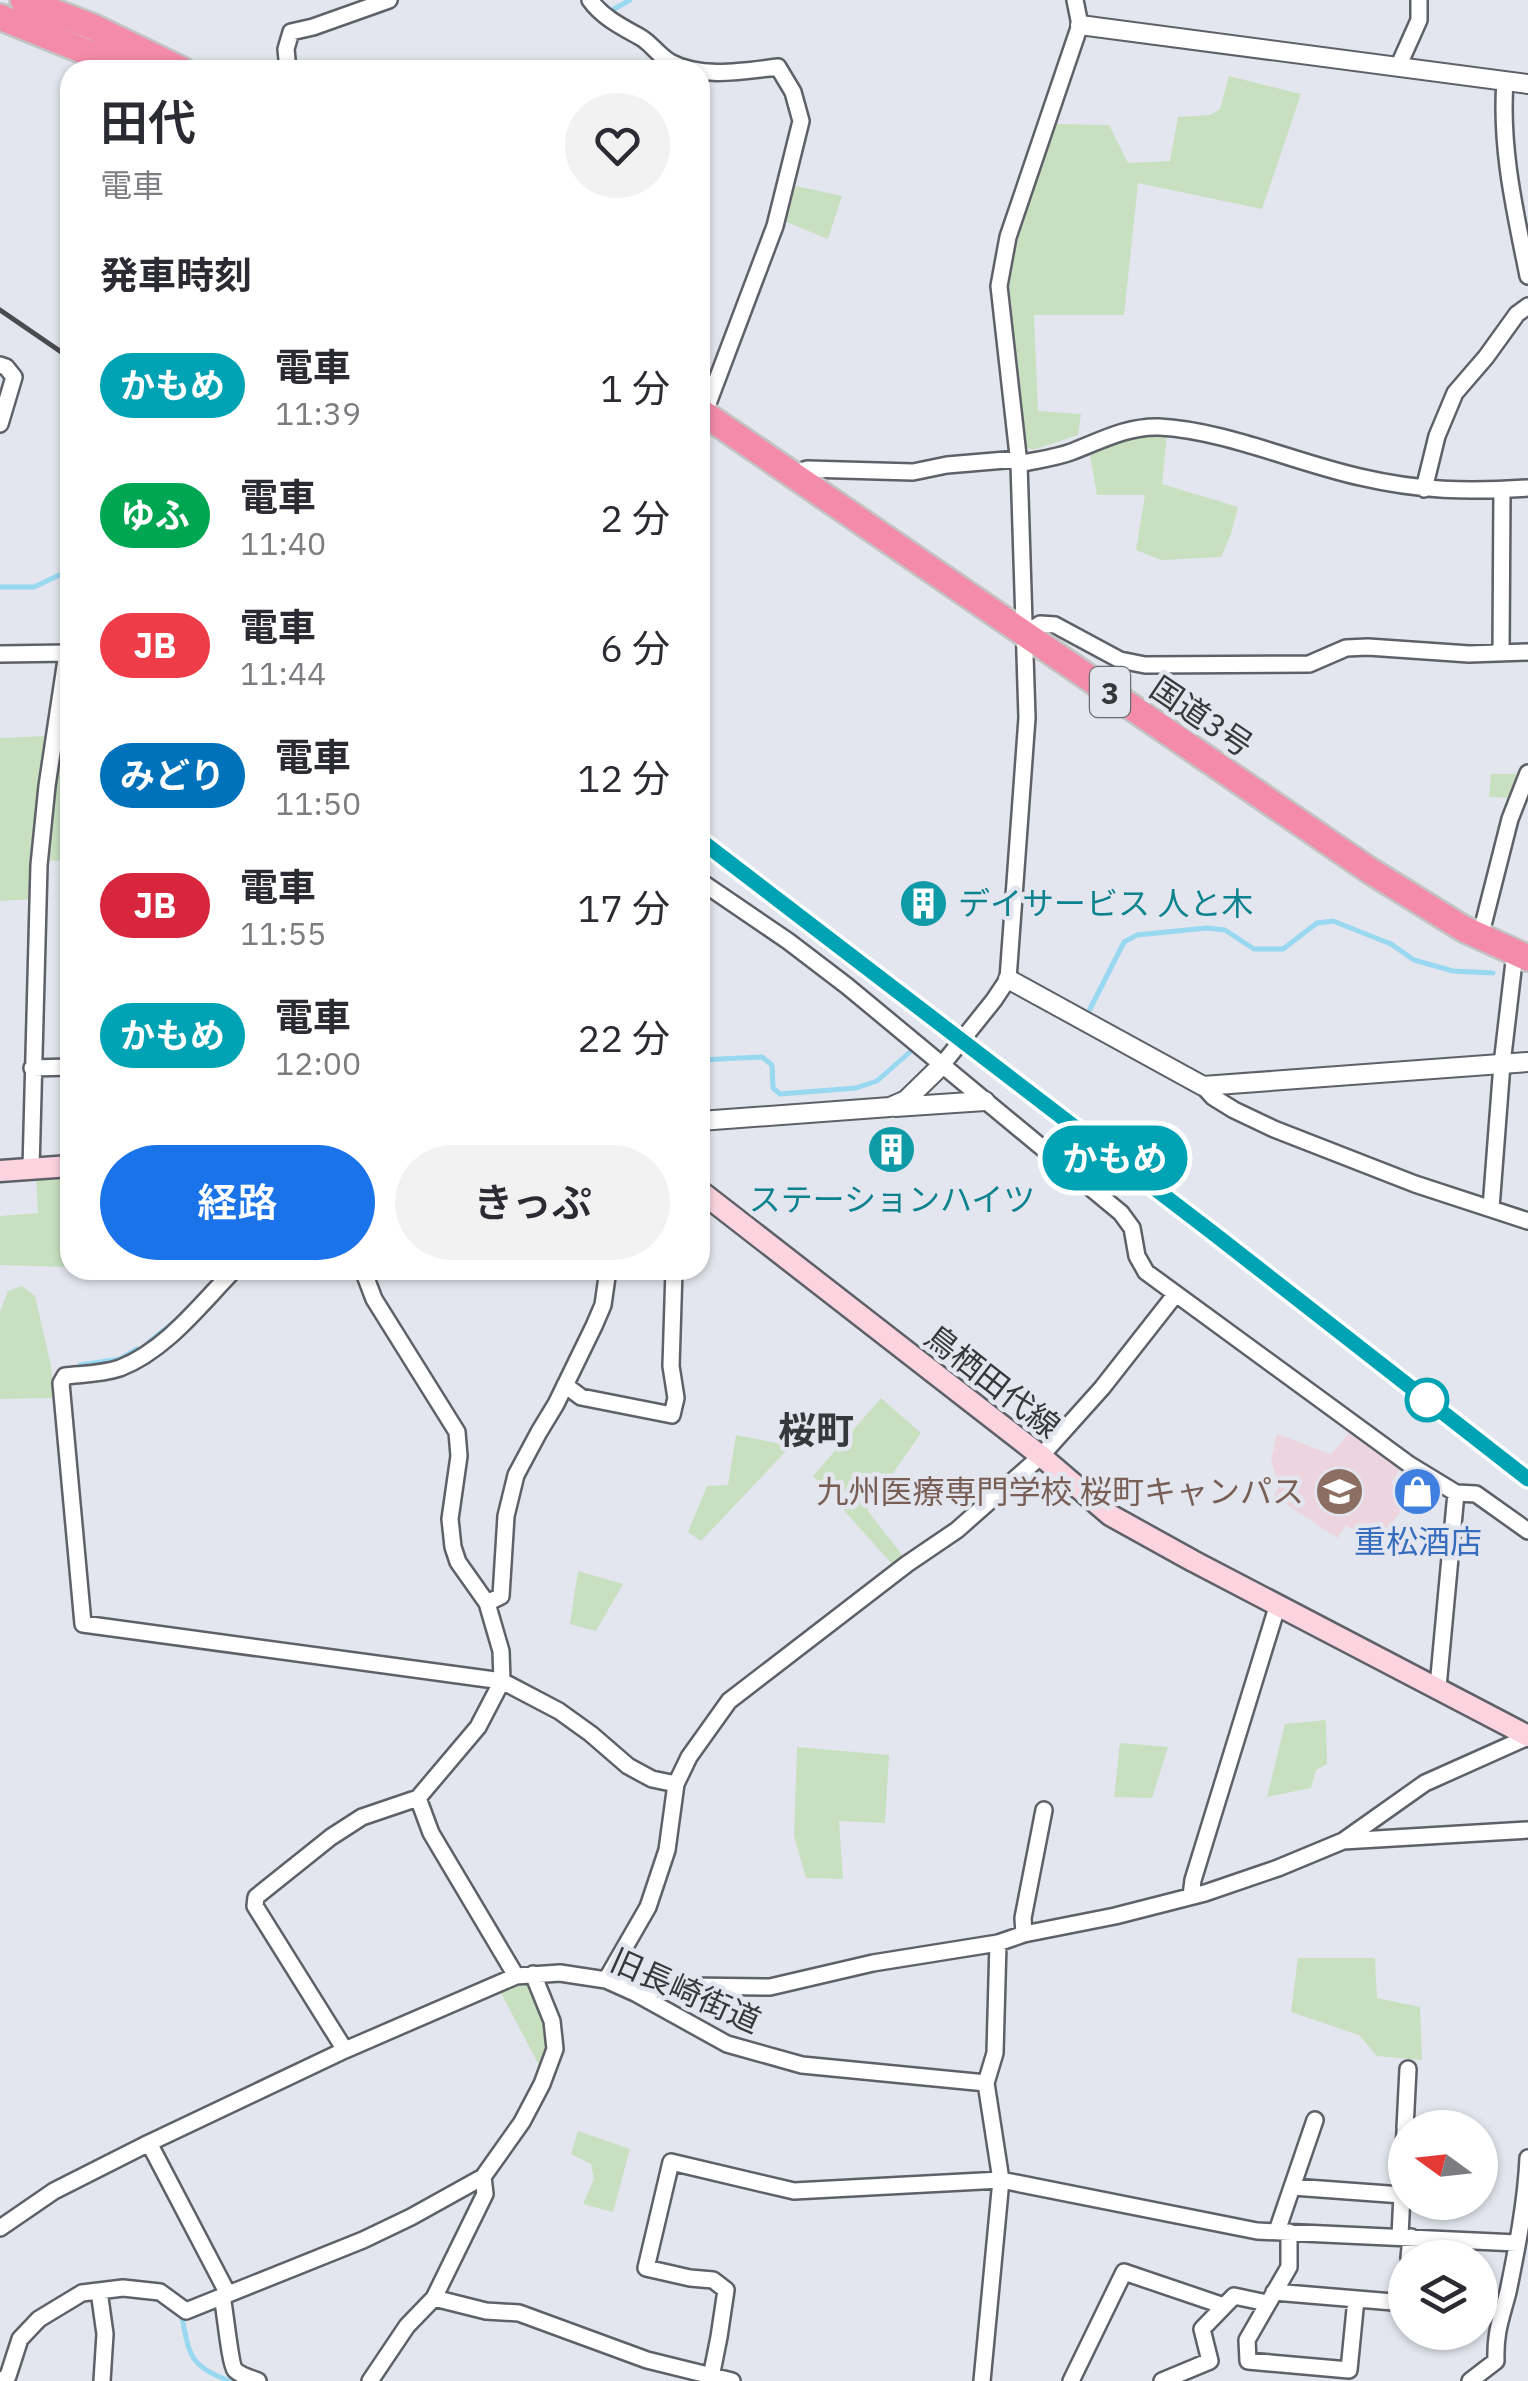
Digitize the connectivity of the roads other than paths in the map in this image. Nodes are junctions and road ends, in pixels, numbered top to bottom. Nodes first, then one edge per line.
1 (23, 0) edge
2 (389, 0) edge
3 (590, 0) edge
4 (1075, 0) edge
5 (1420, 0) edge
6 (0, 17) edge
7 (1080, 25) junction
8 (665, 59) edge
9 (106, 60) edge
10 (161, 60) edge
11 (287, 60) edge
12 (1398, 66) junction
13 (710, 71) edge
14 (1505, 81) junction
15 (1528, 84) edge
16 (1528, 276) edge
17 (1528, 306) edge
18 (0, 365) edge
19 (710, 392) edge
20 (710, 418) edge
21 (0, 424) edge
22 (1018, 462) junction
23 (792, 474) junction
24 (1528, 488) edge
25 (1424, 490) junction
26 (1502, 490) junction
27 (1025, 634) junction
28 (1528, 652) edge
29 (60, 653) edge
30 (1501, 653) junction
31 (0, 654) edge
32 (60, 704) edge
33 (1528, 774) edge
34 (710, 887) edge
35 (1480, 937) junction
36 (1521, 956) edge
37 (1008, 979) junction
38 (1528, 1062) edge
39 (1502, 1064) junction
40 (942, 1065) junction
41 (60, 1067) edge
42 (32, 1068) junction
43 (1203, 1086) junction
44 (985, 1101) junction
45 (890, 1108) junction
46 (710, 1120) edge
47 (60, 1167) edge
48 (31, 1168) junction
49 (0, 1171) edge
50 (710, 1199) edge
51 (1491, 1208) junction
52 (1528, 1221) edge
53 (224, 1280) edge
54 (367, 1280) edge
55 (607, 1280) edge
56 (674, 1280) edge
57 (1175, 1295) junction
58 (565, 1385) junction
59 (1041, 1456) junction
60 (1456, 1493) junction
61 (1528, 1531) edge
62 (488, 1602) junction
63 (1278, 1604) junction
64 (502, 1680) junction
65 (1438, 1688) junction
66 (1528, 1737) edge
67 (676, 1784) junction
68 (418, 1798) junction
69 (1044, 1810) dead end
70 (1528, 1830) edge
71 (1343, 1841) junction
72 (1191, 1896) junction
73 (1024, 1934) junction
74 (998, 1943) junction
75 (534, 1974) junction
76 (516, 1976) junction
77 (606, 1980) junction
78 (635, 1994) junction
79 (345, 2050) junction
80 (1408, 2069) dead end
81 (986, 2083) junction
82 (1406, 2110) edge
83 (1315, 2120) dead end
84 (149, 2142) junction
85 (1528, 2158) edge
86 (482, 2177) junction
87 (1528, 2178) edge
88 (1000, 2180) junction
89 (1293, 2188) junction
90 (1388, 2194) edge
91 (1404, 2220) edge
92 (0, 2228) edge
93 (1283, 2232) junction
94 (1405, 2236) junction
95 (1521, 2239) edge
96 (1406, 2240) edge
97 (100, 2291) junction
98 (225, 2295) junction
99 (434, 2298) junction
100 (1271, 2298) junction
101 (1356, 2299) junction
102 (1388, 2302) edge
103 (1224, 2306) junction
104 (1498, 2312) edge
105 (1502, 2312) junction
106 (1333, 2375) edge
107 (711, 2377) junction
108 (1, 2381) edge
109 (102, 2381) edge
110 (258, 2381) edge
111 (370, 2381) edge
112 (732, 2381) edge
113 (982, 2381) edge
114 (1072, 2381) edge
115 (1162, 2381) edge
116 (1470, 2381) edge

1 - 10 highway
2 - 11 street
3 - 8 street
4 - 7 street
5 - 12 street
6 - 9 highway
7 - 12 street
7 - 22 street
12 - 14 street
13 - 19 street
14 - 15 street
14 - 16 street
17 - 25 street
18 - 21 street
20 - 23 highway, 国道3号 / 3
22 - 23 street
22 - 25 street
22 - 27 street
23 - 27 highway, 国道3号 / 3
24 - 26 street
25 - 26 street
26 - 30 street
27 - 30 street
27 - 35 highway, 国道3号 / 3
27 - 37 street
28 - 30 street
29 - 31 street
32 - 42 street
33 - 35 street
34 - 40 street
35 - 36 highway, 国道3号 / 3
36 - 39 street
37 - 40 street
37 - 43 street
38 - 39 street
39 - 43 street
39 - 51 street
40 - 44 street
40 - 45 street
41 - 42 street
42 - 48 street
43 - 51 street
44 - 45 street
44 - 57 street
45 - 46 street
47 - 48 main road
48 - 49 main road
50 - 59 main road, 鳥栖田代線
51 - 52 street
53 - 64 street
54 - 62 street
55 - 58 street
56 - 58 street
57 - 59 street
57 - 60 street
58 - 62 street
59 - 63 main road, 鳥栖田代線
59 - 67 street
60 - 61 street
60 - 65 street
62 - 64 street
63 - 65 main road, 鳥栖田代線
63 - 72 street
64 - 67 street
64 - 68 street
65 - 66 main road, 鳥栖田代線
66 - 71 street
67 - 77 street
68 - 76 street
68 - 79 street
69 - 73 street
70 - 71 street
71 - 72 street
72 - 73 street
73 - 74 street
74 - 78 street
74 - 81 street
75 - 76 street, 旧長崎街道
75 - 77 street, 旧長崎街道
75 - 86 street
76 - 79 street, 旧長崎街道
77 - 78 street, 旧長崎街道
78 - 81 street, 旧長崎街道
79 - 84 street, 旧長崎街道
80 - 82 street
81 - 88 street
83 - 89 street
84 - 92 street, 旧長崎街道
84 - 98 street
85 - 87 street
86 - 98 street
86 - 99 street
87 - 95 street
88 - 93 street
88 - 107 street
88 - 113 street
89 - 90 street
89 - 93 street
91 - 94 street
93 - 94 street
93 - 100 street
94 - 95 street
94 - 96 street
95 - 105 street
97 - 98 street
97 - 108 street
97 - 109 street
98 - 110 street
99 - 107 street
99 - 111 street
100 - 101 street
100 - 103 street
100 - 106 street
101 - 102 street
101 - 106 street
103 - 114 street
103 - 115 street
104 - 105 street
105 - 116 street
107 - 112 street

